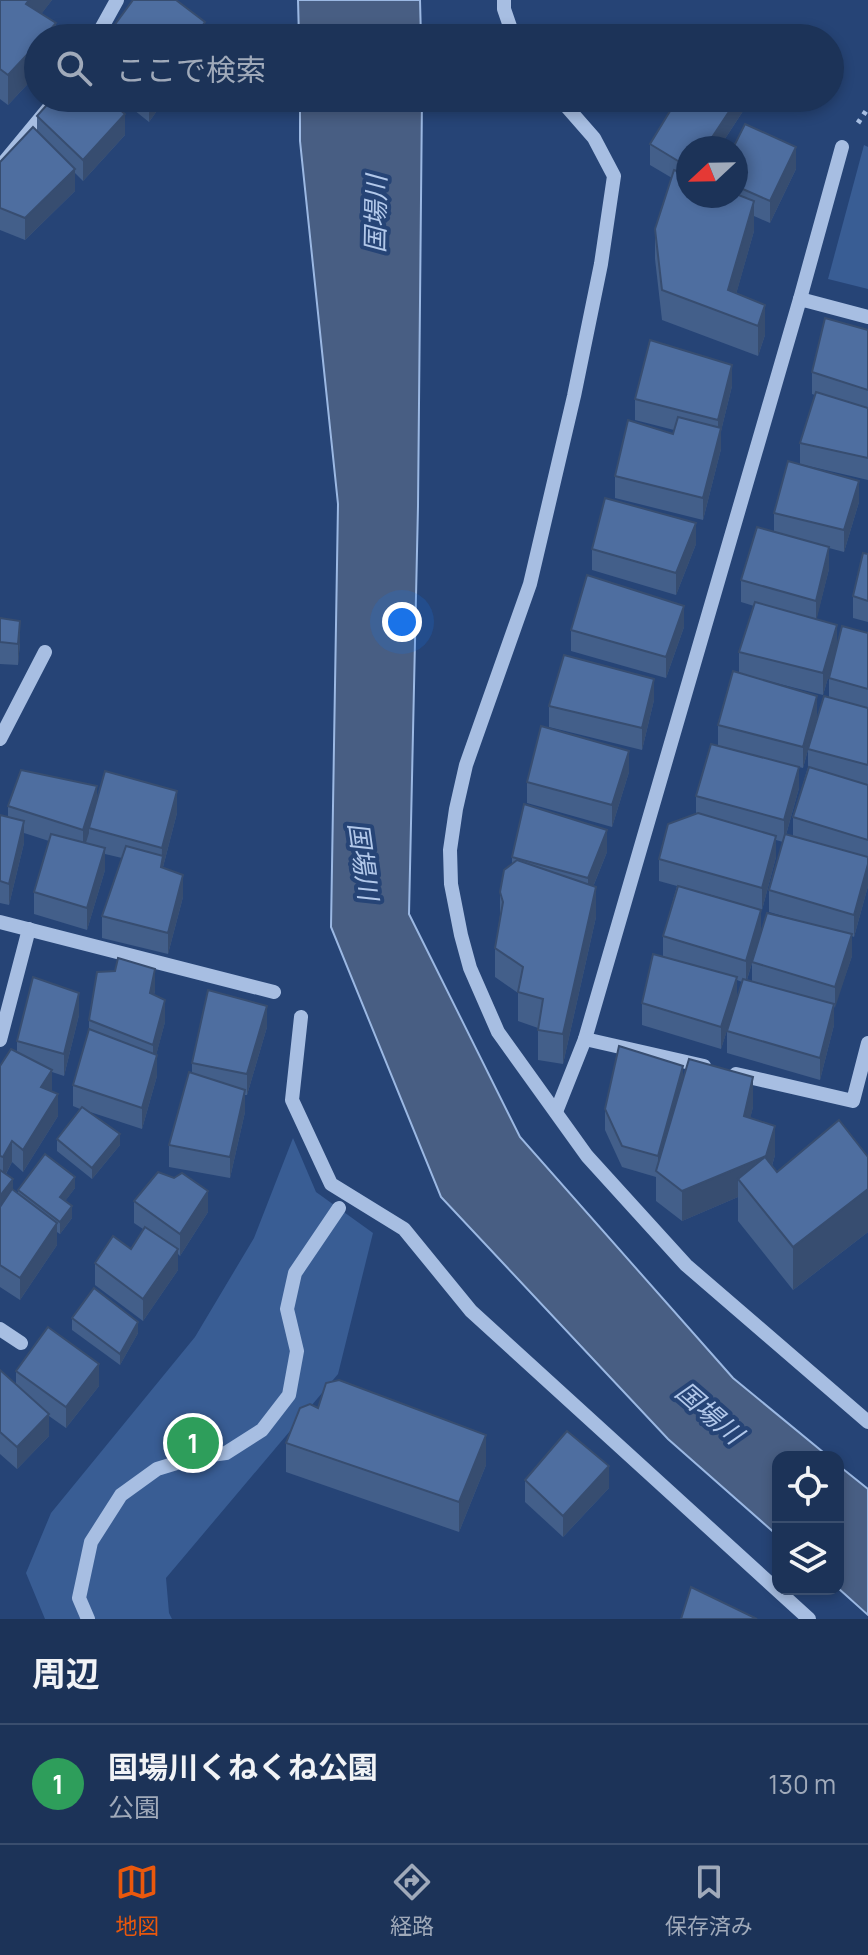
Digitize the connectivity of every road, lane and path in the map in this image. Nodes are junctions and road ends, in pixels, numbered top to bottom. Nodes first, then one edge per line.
1 (117, 0) edge
2 (504, 0) edge
3 (104, 24) edge
4 (509, 24) edge
5 (45, 112) edge
6 (571, 112) edge
7 (842, 147) dead end
8 (0, 167) edge
9 (800, 299) junction
10 (868, 317) edge
11 (45, 652) dead end
12 (0, 739) edge
13 (0, 922) edge
14 (29, 929) junction
15 (274, 992) dead end
16 (301, 1017) dead end
17 (585, 1039) junction
18 (0, 1040) edge
19 (868, 1043) edge
20 (556, 1112) junction
21 (339, 1208) dead end
22 (0, 1329) edge
23 (21, 1343) dead end
24 (868, 1422) edge
25 (88, 1619) edge
26 (809, 1619) edge

1 - 3 street
2 - 4 street
5 - 8 street
6 - 20 street
7 - 9 street
9 - 10 street
9 - 17 street
11 - 12 street
13 - 14 street
14 - 15 street
14 - 18 street
16 - 26 street
17 - 19 street
17 - 20 street
20 - 24 street
21 - 25 street
22 - 23 street

